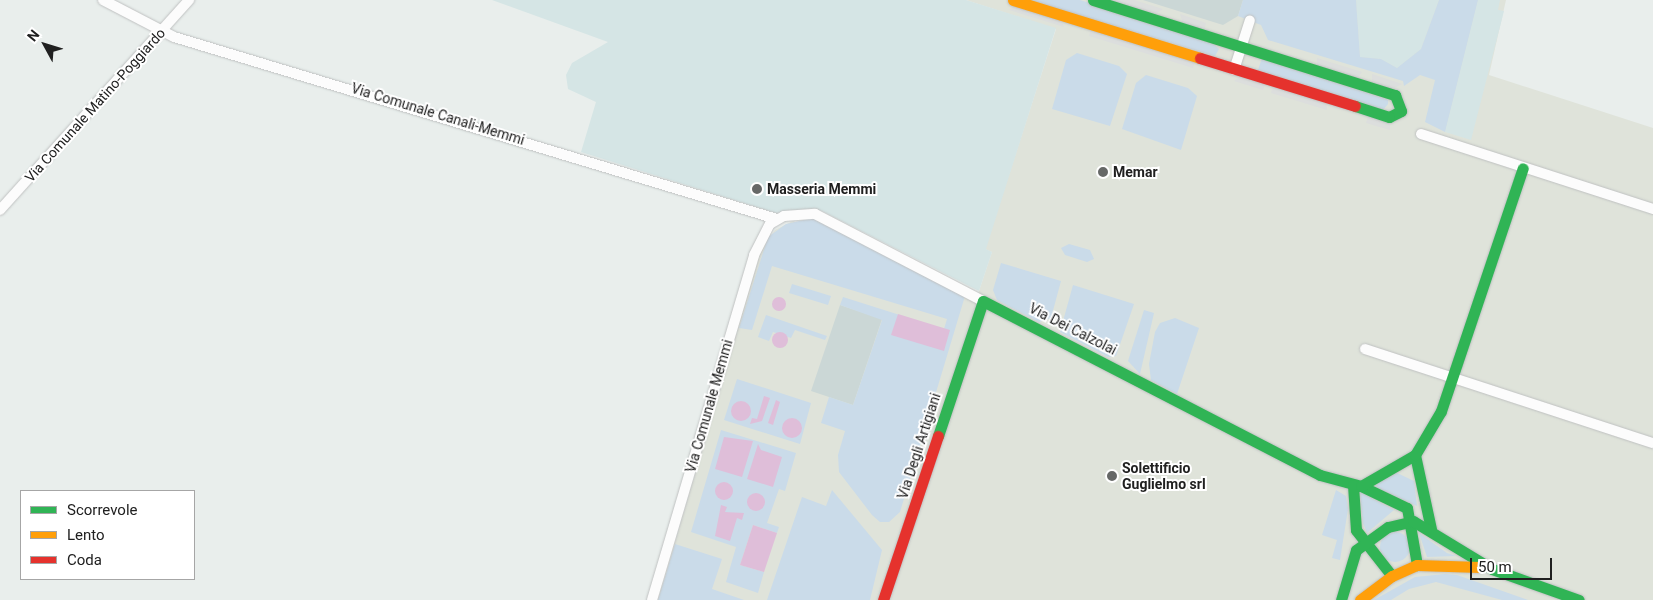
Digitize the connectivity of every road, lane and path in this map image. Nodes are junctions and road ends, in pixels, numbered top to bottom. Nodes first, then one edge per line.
1 (103, 0) edge
2 (189, 0) edge
3 (1013, 0) edge
4 (1093, 0) edge
5 (1250, 20) dead end
6 (160, 32) junction
7 (1242, 46) junction
8 (1234, 70) junction
9 (1421, 134) dead end
10 (1523, 168) junction
11 (1653, 209) edge
12 (0, 210) edge
13 (777, 219) junction
14 (983, 301) junction
15 (1364, 349) dead end
16 (1454, 380) junction
17 (1653, 443) edge
18 (1415, 455) junction
19 (1357, 486) junction
20 (1413, 521) junction
21 (1431, 529) junction
22 (1364, 544) junction
23 (1417, 565) junction
24 (1492, 569) junction
25 (1392, 576) junction
26 (652, 600) edge
27 (883, 600) edge
28 (1340, 600) edge
29 (1360, 600) edge
30 (1579, 600) edge

1 - 6 street, Via Comunale Canali-Memmi
2 - 6 street, Via Comunale Matino-Poggiardo
3 - 8 street
4 - 7 street
5 - 7 street
6 - 12 street, Via Comunale Matino-Poggiardo
6 - 13 street, Via Comunale Canali-Memmi
7 - 8 street
7 - 8 street
9 - 10 street
10 - 11 street
10 - 16 street
13 - 14 street, Via Dei Calzolai
13 - 26 street, Via Comunale Memmi
14 - 19 street, Via Dei Calzolai
14 - 27 street, Via Degli Artigiani
15 - 16 street
16 - 17 street
16 - 18 street
18 - 19 street
18 - 21 street
19 - 20 street, Via Dei Calzolai
19 - 22 street
20 - 21 street
20 - 22 street
20 - 23 street
21 - 24 street
22 - 25 street
22 - 28 street
23 - 24 street
23 - 25 street
24 - 30 street
25 - 29 street

